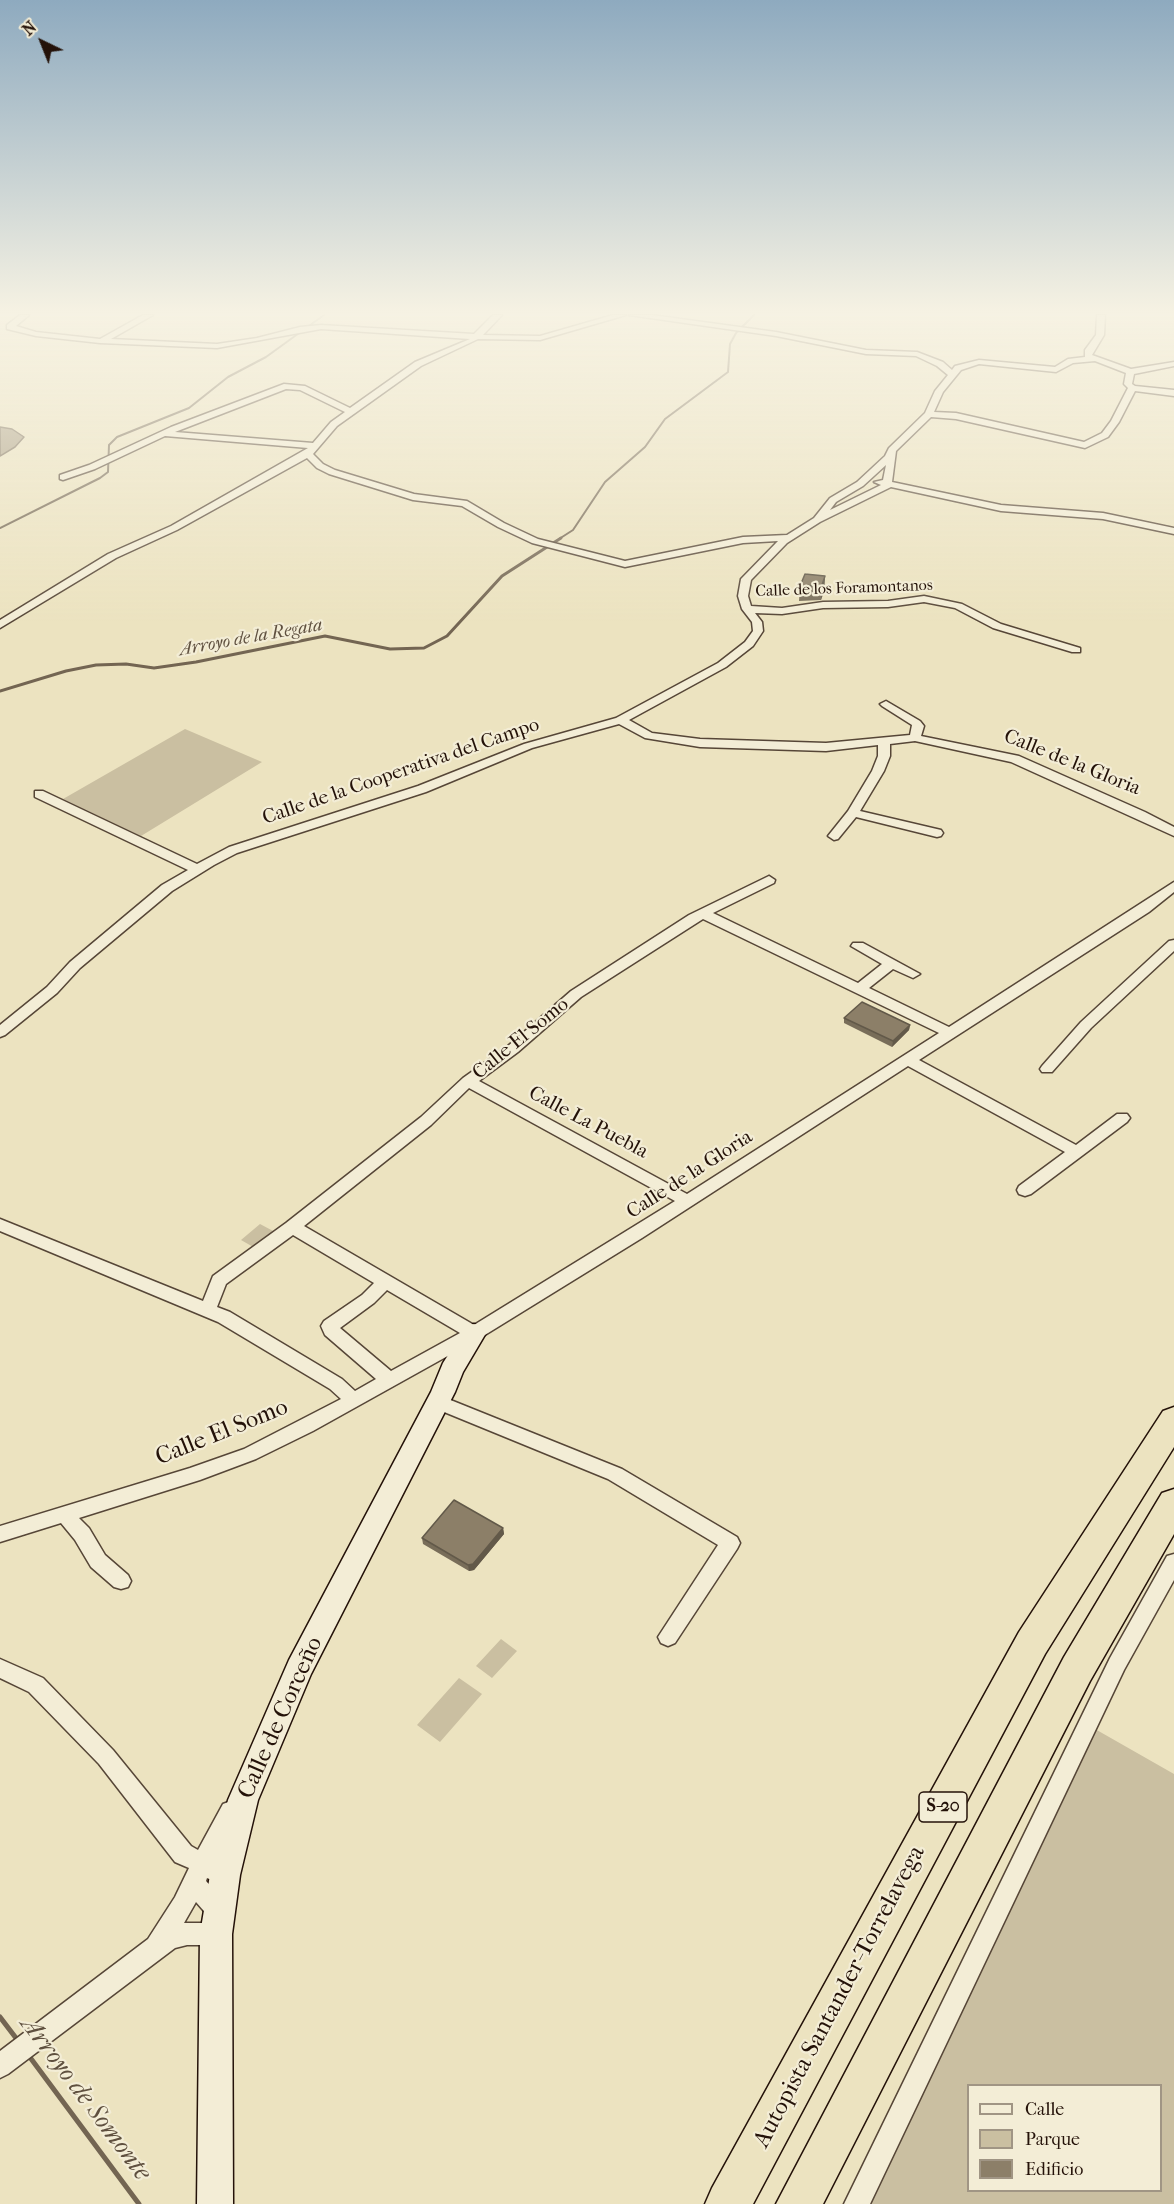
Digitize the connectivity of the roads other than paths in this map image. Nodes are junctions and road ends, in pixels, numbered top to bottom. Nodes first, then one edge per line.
1 (206, 418) edge
2 (343, 418) edge
3 (926, 418) edge
4 (964, 418) edge
5 (1116, 418) edge
6 (162, 434) junction
7 (316, 446) junction
8 (308, 454) junction
9 (889, 458) junction
10 (63, 477) dead end
11 (864, 480) junction
12 (888, 484) junction
13 (817, 520) junction
14 (1174, 531) edge
15 (788, 538) junction
16 (747, 609) junction
17 (0, 625) edge
18 (1076, 650) dead end
19 (886, 704) dead end
20 (620, 720) junction
21 (915, 738) junction
22 (884, 740) junction
23 (39, 794) dead end
24 (853, 813) junction
25 (1174, 832) edge
26 (937, 833) dead end
27 (834, 836) dead end
28 (197, 868) junction
29 (769, 880) dead end
30 (1174, 886) edge
31 (704, 914) junction
32 (1174, 944) edge
33 (858, 946) dead end
34 (891, 964) junction
35 (913, 974) dead end
36 (860, 988) junction
37 (0, 1032) edge
38 (950, 1033) junction
39 (908, 1060) junction
40 (1047, 1069) dead end
41 (468, 1081) junction
42 (1122, 1118) dead end
43 (1077, 1152) junction
44 (1025, 1190) dead end
45 (687, 1201) junction
46 (0, 1225) edge
47 (292, 1227) junction
48 (385, 1282) junction
49 (208, 1309) junction
50 (474, 1333) junction
51 (451, 1358) junction
52 (389, 1380) junction
53 (354, 1400) junction
54 (438, 1402) junction
55 (1174, 1420) edge
56 (1174, 1503) edge
57 (65, 1515) junction
58 (0, 1534) edge
59 (1174, 1562) edge
60 (121, 1581) dead end
61 (668, 1637) dead end
62 (2, 1672) edge
63 (208, 1875) junction
64 (217, 1922) junction
65 (156, 1947) junction
66 (8, 2060) edge
67 (215, 2204) edge
68 (728, 2204) edge
69 (800, 2204) edge
70 (857, 2204) edge

1 - 6 street
2 - 7 street
3 - 9 street, Calle de los Foramontanos
4 - 5 street
6 - 7 street
6 - 10 street
7 - 8 street
8 - 15 street, Calle de los Foramontanos
8 - 17 street
9 - 11 street, Calle de los Foramontanos
9 - 12 street
11 - 12 street
11 - 13 street, Calle de los Foramontanos
12 - 13 street, Calle de los Foramontanos
12 - 14 street
13 - 15 street, Calle de los Foramontanos
15 - 16 street, Calle de los Foramontanos
16 - 18 street, Calle de los Foramontanos
16 - 20 street, Calle de los Foramontanos
19 - 21 street
20 - 22 street, Calle de la Gloria
20 - 28 street, Calle de la Cooperativa del Campo
21 - 22 street, Calle de la Gloria
21 - 25 street, Calle de la Gloria
22 - 24 street
23 - 28 street
24 - 26 street
24 - 27 street
28 - 37 street, Calle de la Cooperativa del Campo
29 - 31 street, Calle El Somo
30 - 38 street, Calle de la Gloria
31 - 36 street
31 - 41 street, Calle El Somo
32 - 40 street
33 - 34 street
34 - 35 street
34 - 36 street
36 - 38 street
38 - 39 street, Calle de la Gloria
39 - 43 street
39 - 45 street, Calle de la Gloria
41 - 45 street, Calle La Puebla
41 - 47 street, Calle El Somo
42 - 43 street
43 - 44 street
45 - 50 street, Calle de la Gloria
46 - 49 street
47 - 48 street
47 - 49 street, Calle El Somo
48 - 50 street
48 - 52 street
49 - 53 street
50 - 51 main road, Calle de Corceño
51 - 52 street, Calle El Somo
51 - 54 main road, Calle de Corceño
52 - 53 street, Calle El Somo
53 - 57 street, Calle El Somo
54 - 61 street
54 - 63 main road, Calle de Corceño
55 - 68 highway, Autopista Santander-Torrelavega / S-20
56 - 69 highway, S-20
57 - 58 street, Calle El Somo
57 - 60 street
59 - 70 street
62 - 63 street
63 - 64 main road, Calle de Corceño
63 - 65 street
64 - 65 street
64 - 67 main road, Calle de Corceño
65 - 66 street

